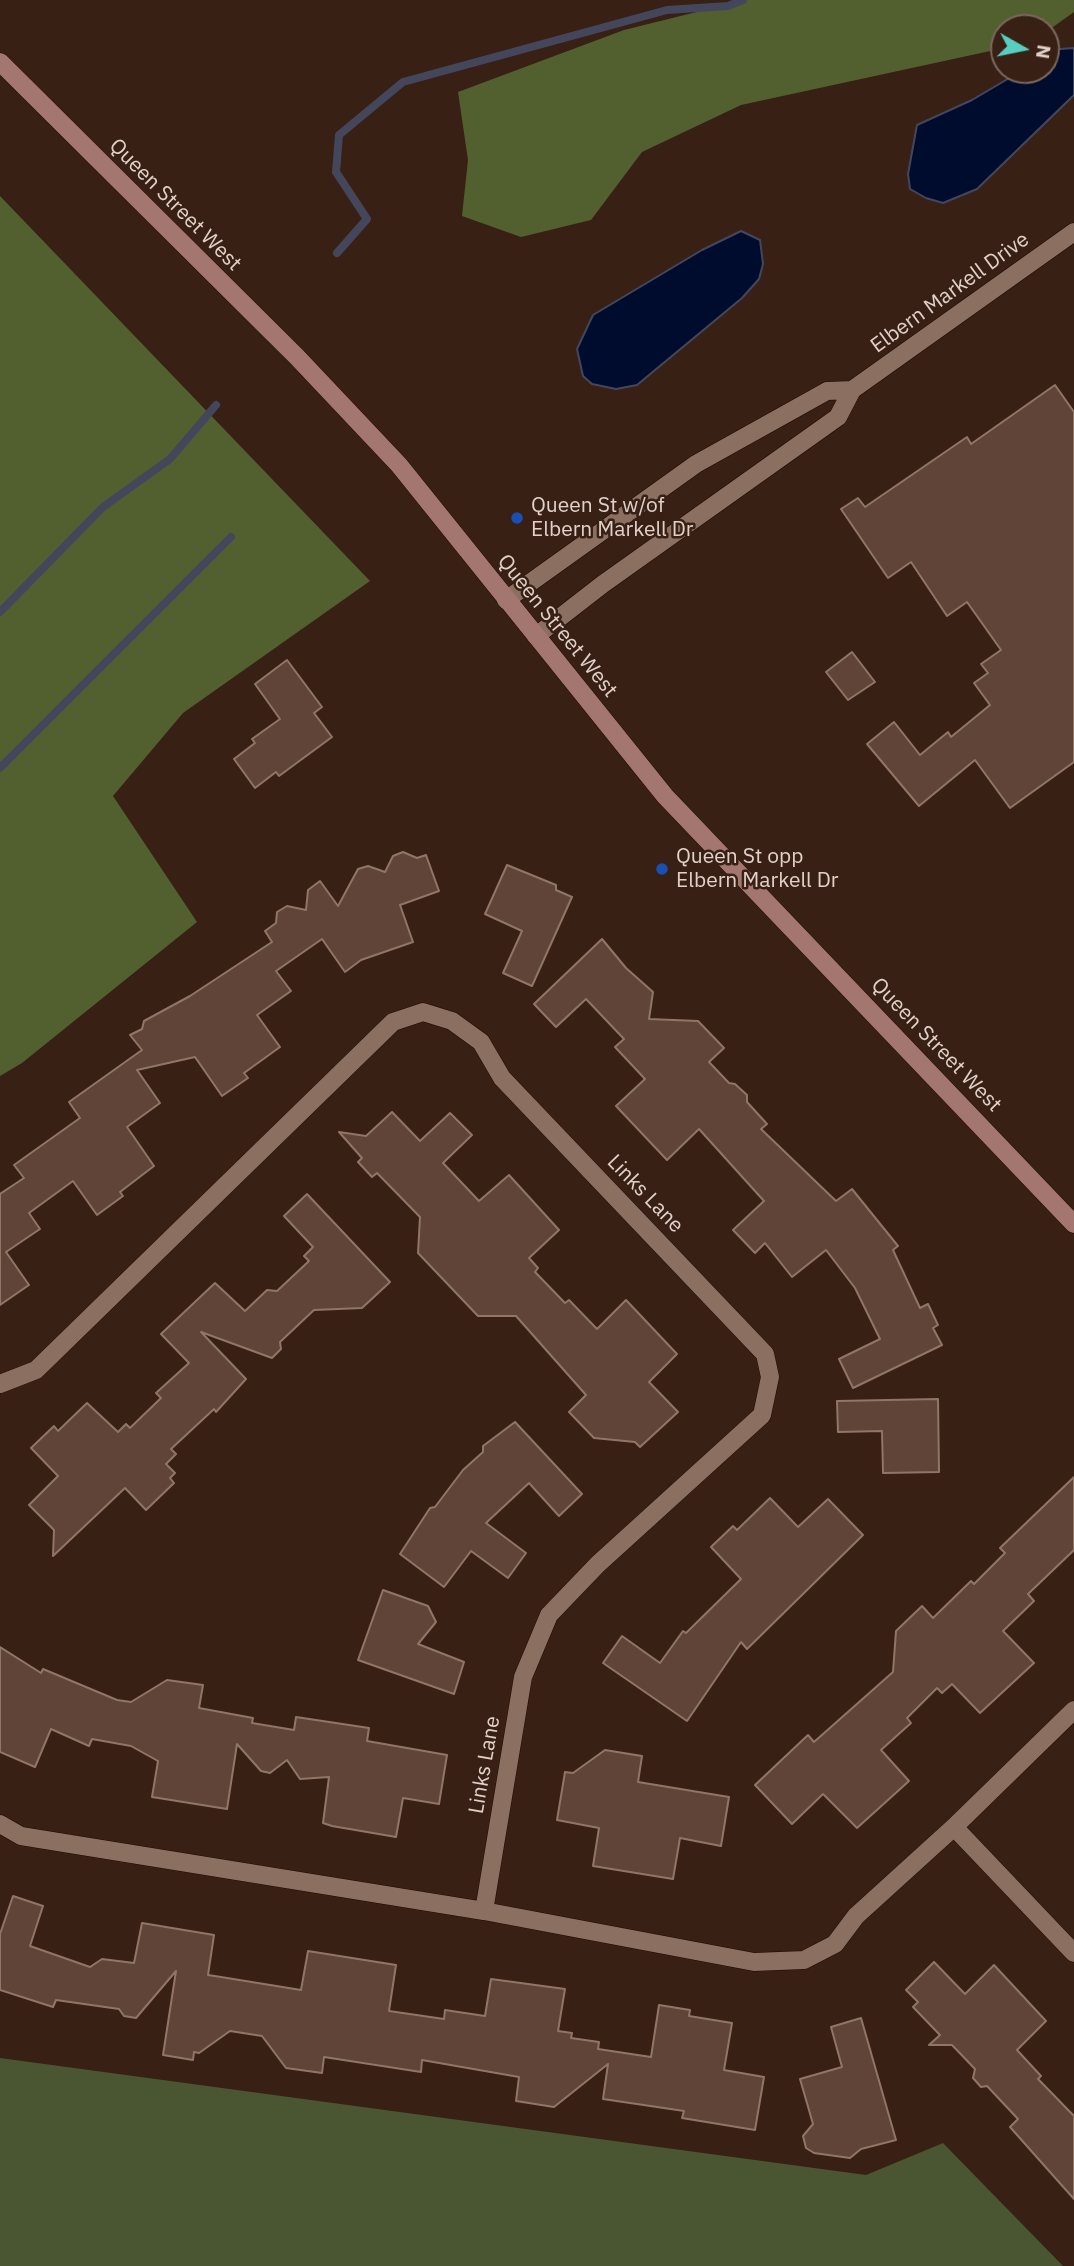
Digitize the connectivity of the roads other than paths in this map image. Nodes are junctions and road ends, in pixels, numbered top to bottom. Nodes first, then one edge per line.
1 (0, 62) edge
2 (1074, 232) edge
3 (852, 390) junction
4 (506, 600) junction
5 (536, 636) junction
6 (1074, 1224) edge
7 (0, 1384) edge
8 (1074, 1710) edge
9 (0, 1824) edge
10 (954, 1827) junction
11 (484, 1911) junction
12 (1074, 1953) edge

1 - 4 main road, Queen Street West
2 - 3 street, Elbern Markell Drive
3 - 4 street, Elbern Markell Drive
3 - 5 street, Elbern Markell Drive
4 - 5 main road, Queen Street West
5 - 6 main road, Queen Street West
7 - 11 street, Links Lane
8 - 10 street
9 - 11 street
10 - 11 street
10 - 12 street

